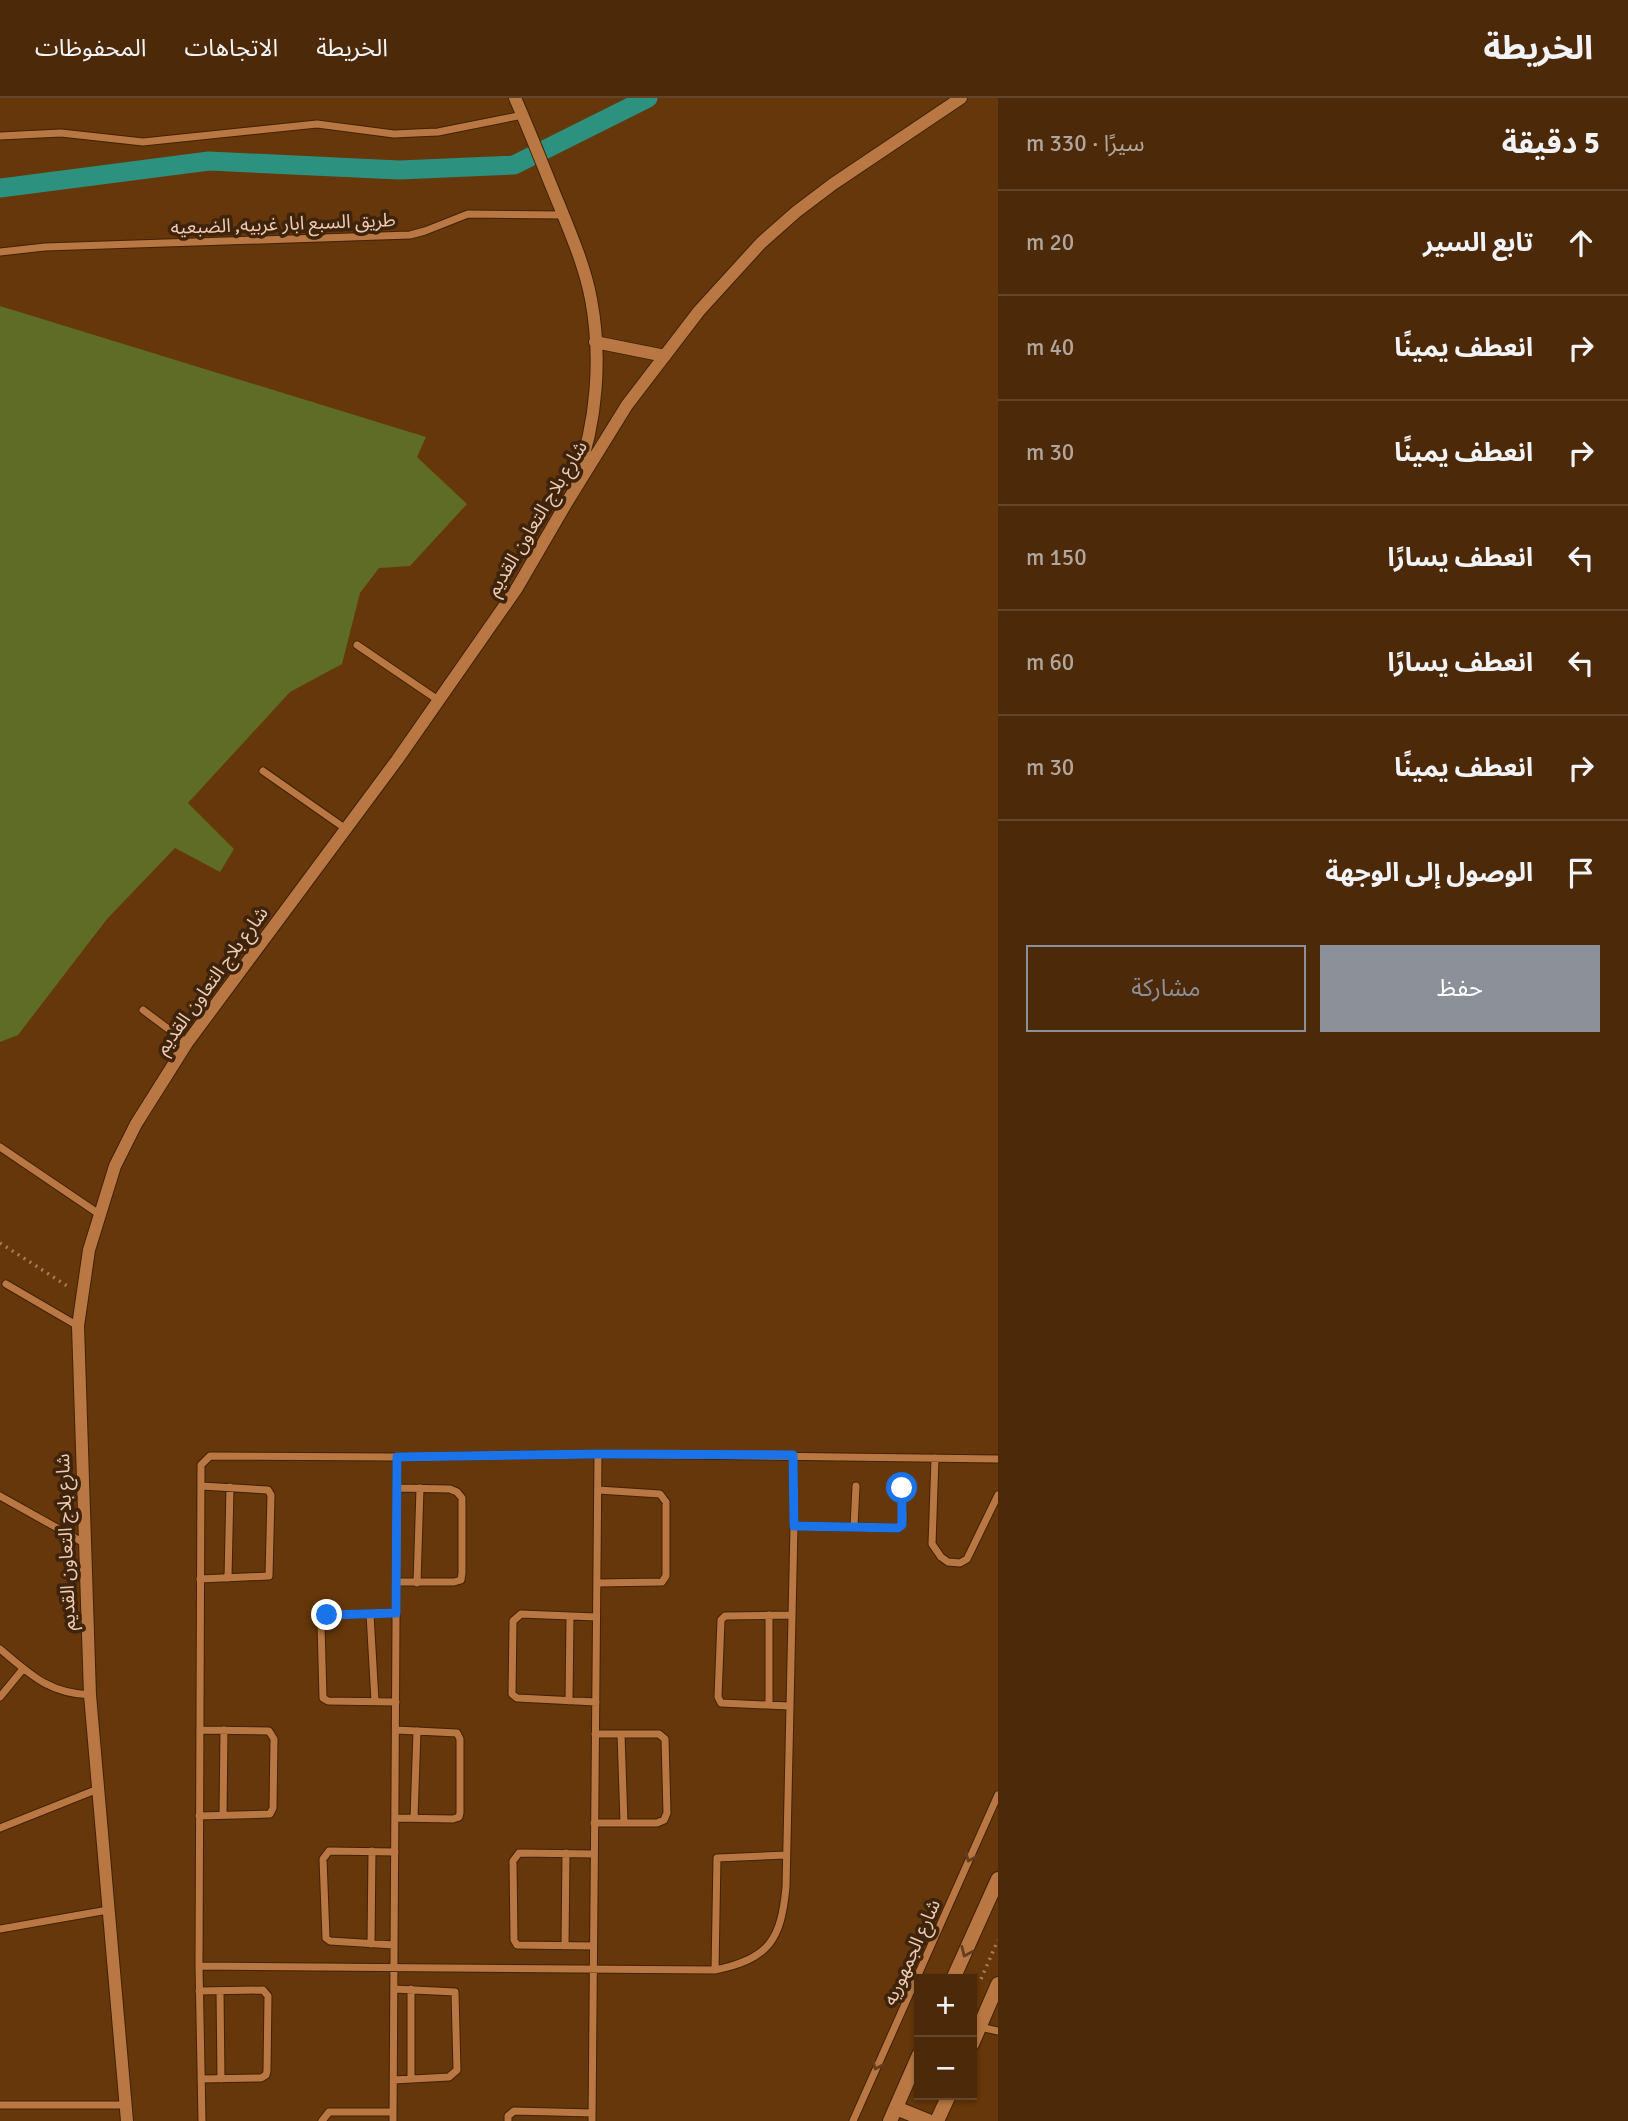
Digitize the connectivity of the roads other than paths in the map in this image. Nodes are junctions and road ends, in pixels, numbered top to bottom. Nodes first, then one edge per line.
1 (515, 98) edge
2 (961, 98) edge
3 (523, 116) junction
4 (0, 136) edge
5 (563, 215) junction
6 (0, 252) edge
7 (596, 342) junction
8 (665, 356) junction
9 (567, 502) junction
10 (357, 645) dead end
11 (439, 701) junction
12 (263, 771) dead end
13 (346, 829) junction
14 (144, 1010) dead end
15 (187, 1043) junction
16 (3, 1149) edge
17 (0, 1159) edge
18 (99, 1213) junction
19 (5, 1284) dead end
20 (78, 1326) junction
21 (598, 1454) junction
22 (793, 1455) junction
23 (397, 1457) junction
24 (935, 1458) junction
25 (998, 1459) edge
26 (201, 1486) junction
27 (856, 1486) dead end
28 (230, 1488) junction
29 (397, 1488) junction
30 (420, 1488) junction
31 (902, 1488) dead end
32 (597, 1490) junction
33 (0, 1496) edge
34 (998, 1496) edge
35 (794, 1526) junction
36 (854, 1527) junction
37 (84, 1543) junction
38 (228, 1578) junction
39 (200, 1579) junction
40 (397, 1582) junction
41 (417, 1583) junction
42 (597, 1583) junction
43 (396, 1613) junction
44 (370, 1614) junction
45 (769, 1615) junction
46 (790, 1615) junction
47 (570, 1616) junction
48 (596, 1617) junction
49 (0, 1649) edge
50 (23, 1669) junction
51 (90, 1695) junction
52 (0, 1698) edge
53 (375, 1701) junction
54 (569, 1701) junction
55 (396, 1702) junction
56 (596, 1702) junction
57 (769, 1705) junction
58 (789, 1706) junction
59 (200, 1730) junction
60 (224, 1730) junction
61 (396, 1730) junction
62 (417, 1731) junction
63 (595, 1734) junction
64 (621, 1734) junction
65 (98, 1789) junction
66 (998, 1795) edge
67 (223, 1815) junction
68 (200, 1816) junction
69 (395, 1818) junction
70 (414, 1818) junction
71 (594, 1824) junction
72 (624, 1824) junction
73 (0, 1828) edge
74 (372, 1851) junction
75 (395, 1852) junction
76 (566, 1853) junction
77 (594, 1854) junction
78 (786, 1855) junction
79 (998, 1879) edge
80 (108, 1910) junction
81 (0, 1929) edge
82 (371, 1944) junction
83 (394, 1945) junction
84 (565, 1946) junction
85 (593, 1946) junction
86 (199, 1966) junction
87 (394, 1967) junction
88 (715, 1970) junction
89 (593, 1971) junction
90 (955, 1974) edge
91 (998, 1984) edge
92 (394, 1989) junction
93 (411, 1990) junction
94 (199, 1991) junction
95 (220, 1991) junction
96 (979, 2027) junction
97 (998, 2031) edge
98 (975, 2037) edge
99 (914, 2067) edge
100 (201, 2079) junction
101 (221, 2079) junction
102 (411, 2079) junction
103 (394, 2080) junction
104 (947, 2100) edge
105 (0, 2105) edge
106 (125, 2105) junction
107 (369, 2112) junction
108 (393, 2112) junction
109 (893, 2115) edge
110 (560, 2117) edge
111 (592, 2117) edge
112 (127, 2121) edge
113 (202, 2121) edge
114 (322, 2121) edge
115 (369, 2121) edge
116 (393, 2121) edge
117 (508, 2121) edge
118 (853, 2121) edge
119 (928, 2121) edge
120 (937, 2121) edge

1 - 3 street
2 - 8 street, شارع بلاج التعاون القديم
3 - 4 street
3 - 5 street
5 - 6 street, طريق السبع ابار غربيه, الضبعيه
5 - 7 street
7 - 8 street
7 - 9 street
8 - 9 street, شارع بلاج التعاون القديم
9 - 11 street, شارع بلاج التعاون القديم
10 - 11 street
11 - 13 street, شارع بلاج التعاون القديم
12 - 13 street
13 - 15 street, شارع بلاج التعاون القديم
14 - 15 street
15 - 18 street, شارع بلاج التعاون القديم
16 - 17 street
16 - 18 street
18 - 20 street, شارع بلاج التعاون القديم
19 - 20 street
20 - 37 street, شارع بلاج التعاون القديم
21 - 22 street
21 - 23 street
21 - 32 street
22 - 24 street
22 - 35 street
23 - 26 street
23 - 29 street
24 - 25 street
24 - 34 street
26 - 28 street
26 - 39 street
27 - 36 street
28 - 38 street
28 - 38 street
29 - 30 street
29 - 40 street
30 - 41 street
30 - 41 street
31 - 36 street
32 - 42 street
32 - 42 street
33 - 37 street
35 - 36 street
35 - 46 street
37 - 51 street, شارع بلاج التعاون القديم
38 - 39 street
39 - 59 street
40 - 41 street
40 - 43 street
42 - 48 street
43 - 44 street
43 - 55 street
44 - 53 street
44 - 53 street
45 - 46 street
45 - 57 street
45 - 57 street
46 - 58 street
47 - 48 street
47 - 54 street
47 - 54 street
48 - 56 street
49 - 50 street
50 - 51 street
50 - 52 street
51 - 65 street, شارع بلاج التعاون القديم
53 - 55 street
54 - 56 street
55 - 61 street
56 - 63 street
57 - 58 street
58 - 78 street
59 - 60 street
59 - 68 street
60 - 67 street
60 - 67 street
61 - 62 street
61 - 69 street
62 - 70 street
62 - 70 street
63 - 64 street
63 - 71 street
64 - 72 street
64 - 72 street
65 - 73 street
65 - 80 street, شارع بلاج التعاون القديم
66 -> 118 street, شارع الجمهوريه
67 - 68 street
68 - 86 street
69 - 70 street
69 - 75 street
71 - 72 street
71 - 77 street
74 - 75 street
74 - 82 street
74 - 82 street
75 - 83 street
76 - 77 street
76 - 84 street
76 - 84 street
77 - 85 street
78 - 88 street
78 - 88 street
79 -> 90 main road
80 - 81 street
80 - 106 street, شارع بلاج التعاون القديم
82 - 83 street
83 - 87 street
84 - 85 street
85 - 89 street
86 - 87 street
86 - 94 street
87 - 89 street
87 - 92 street
88 - 89 street
89 - 111 street
91 - 96 main road
92 - 93 street
92 - 103 street
93 - 102 street
93 - 102 street
94 - 95 street
94 - 100 street
95 - 101 street
95 - 101 street
96 - 97 street
96 - 98 main road
99 - 109 main road
100 - 101 street
100 - 113 street
102 - 103 street
103 - 108 street
104 - 120 main road
105 - 106 street
106 - 112 street, شارع بلاج التعاون القديم
107 - 108 street
107 - 114 street
107 - 115 street
108 - 116 street
109 - 119 main road
110 - 111 street
110 - 117 street

